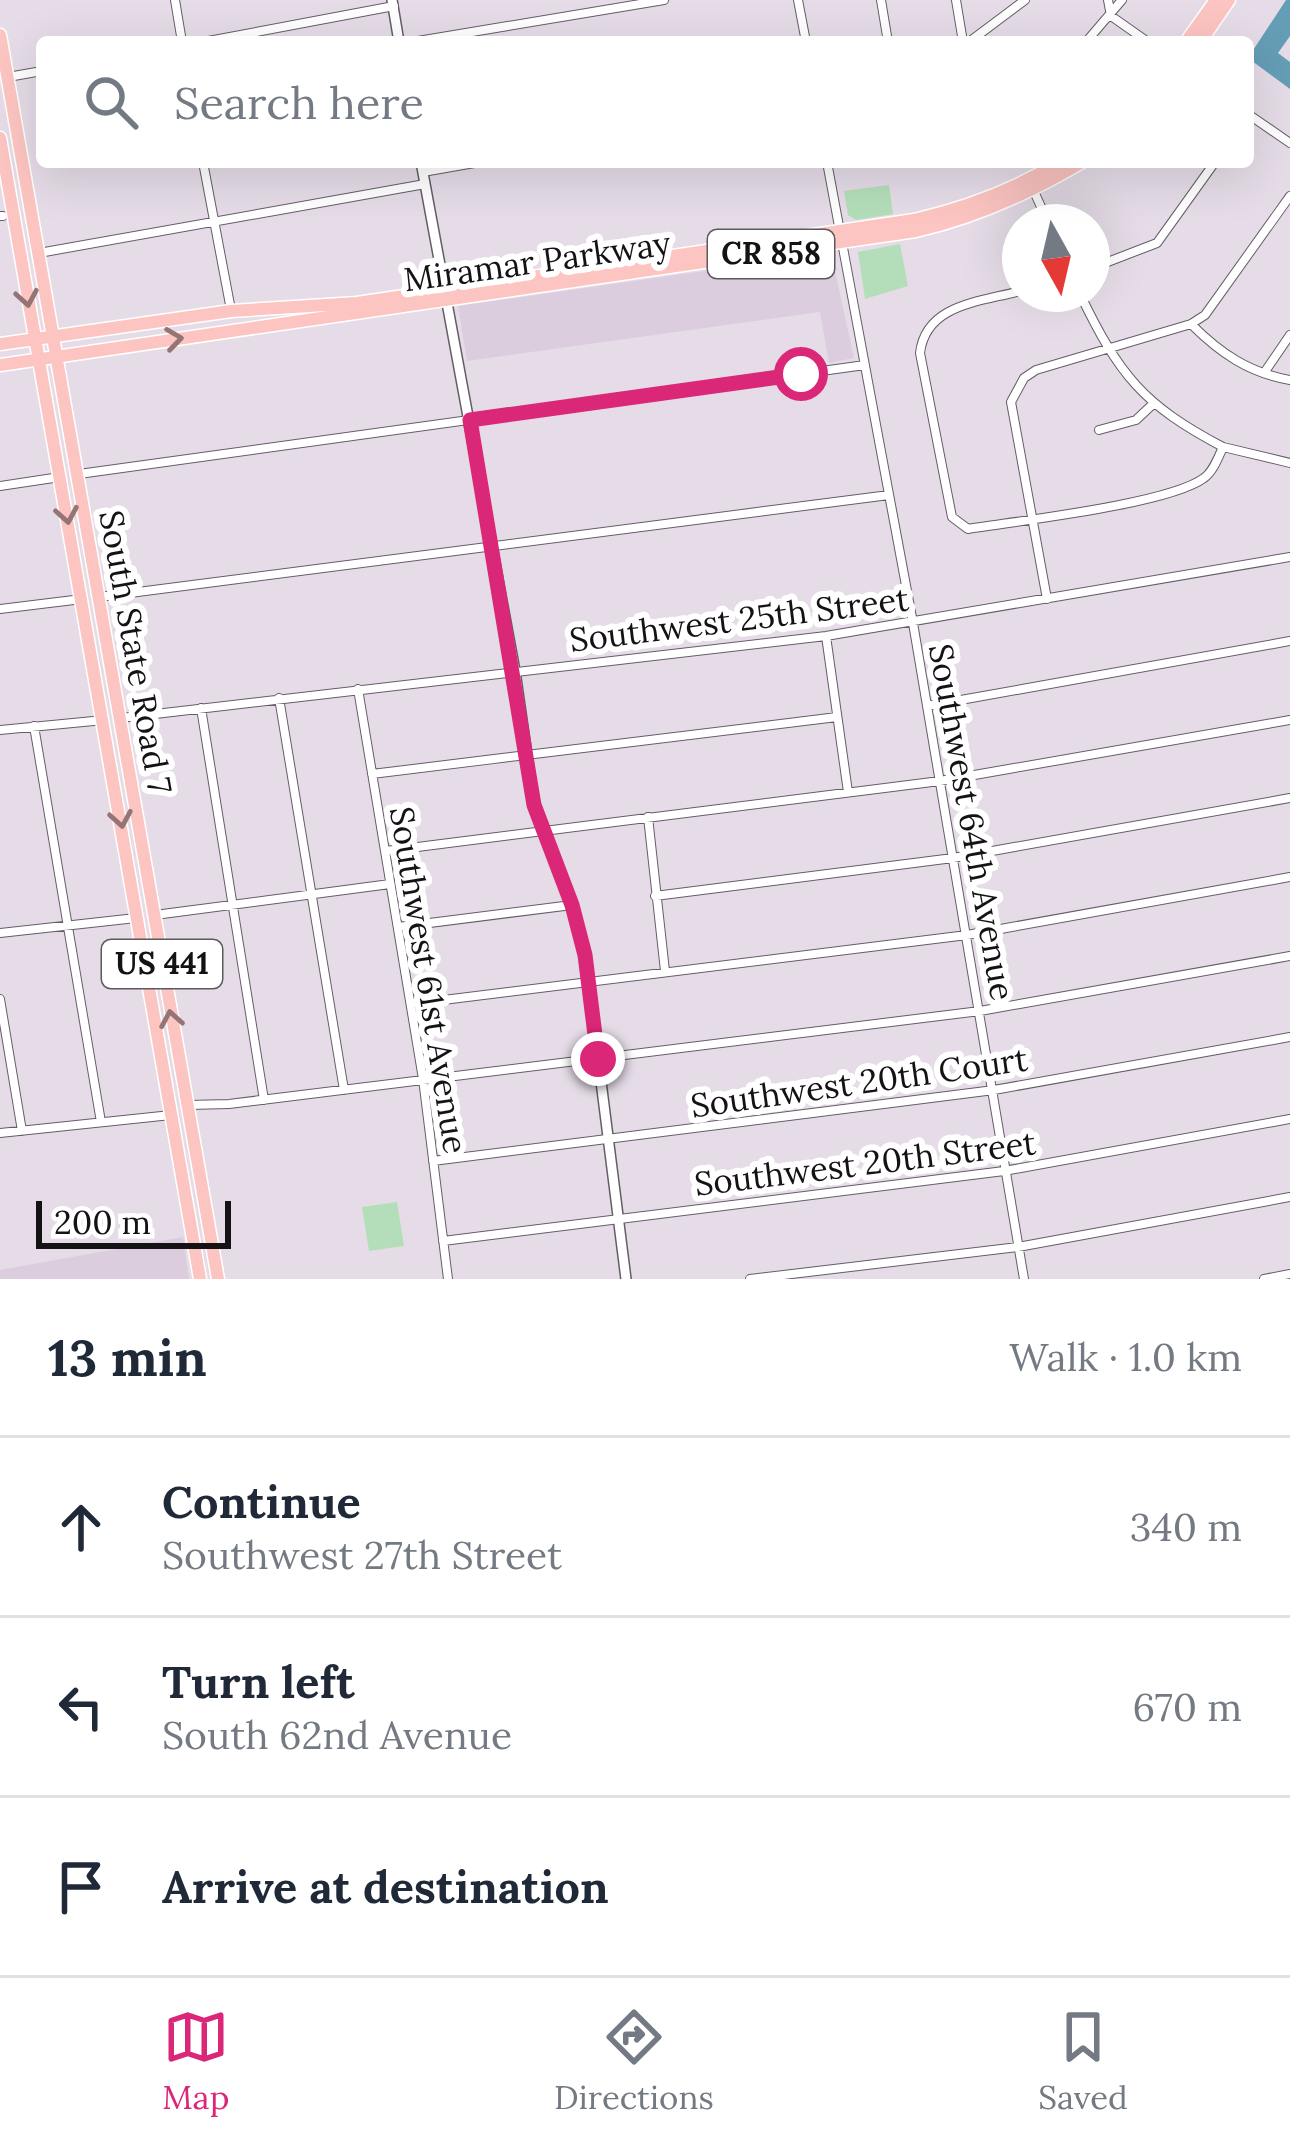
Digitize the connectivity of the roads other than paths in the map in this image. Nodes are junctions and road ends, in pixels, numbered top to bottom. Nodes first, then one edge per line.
1 (175, 0) edge
2 (664, 0) edge
3 (798, 0) edge
4 (881, 0) edge
5 (956, 0) edge
6 (1025, 0) edge
7 (1108, 0) edge
8 (1122, 0) edge
9 (1216, 0) edge
10 (1229, 0) edge
11 (393, 3) edge
12 (1111, 16) junction
13 (0, 35) edge
14 (181, 36) edge
15 (231, 36) edge
16 (398, 36) edge
17 (448, 36) edge
18 (805, 36) edge
19 (887, 36) edge
20 (965, 36) edge
21 (974, 36) edge
22 (1092, 36) edge
23 (1139, 36) edge
24 (1190, 36) edge
25 (1203, 36) edge
26 (36, 72) edge
27 (4, 75) edge
28 (0, 92) edge
29 (14, 109) junction
30 (1254, 119) edge
31 (0, 138) edge
32 (1290, 143) edge
33 (204, 168) edge
34 (422, 168) edge
35 (828, 168) edge
36 (1053, 168) edge
37 (1069, 168) edge
38 (1211, 168) edge
39 (3, 184) edge
40 (425, 184) junction
41 (1031, 186) junction
42 (1290, 196) edge
43 (1040, 204) edge
44 (4, 215) edge
45 (214, 223) junction
46 (842, 237) junction
47 (702, 252) junction
48 (39, 253) junction
49 (1110, 261) edge
50 (659, 270) junction
51 (446, 296) junction
52 (1002, 296) edge
53 (231, 311) junction
54 (1089, 312) edge
55 (1191, 325) junction
56 (1290, 335) edge
57 (54, 337) junction
58 (35, 340) junction
59 (0, 344) edge
60 (1106, 347) junction
61 (58, 356) junction
62 (38, 359) junction
63 (0, 365) edge
64 (865, 365) junction
65 (1264, 373) junction
66 (1290, 380) edge
67 (1153, 404) junction
68 (470, 420) junction
69 (1099, 430) dead end
70 (1223, 447) junction
71 (1290, 463) edge
72 (79, 474) junction
73 (60, 477) junction
74 (0, 486) edge
75 (889, 495) junction
76 (1033, 519) junction
77 (492, 546) junction
78 (1290, 557) edge
79 (99, 597) junction
80 (82, 599) junction
81 (1047, 599) junction
82 (0, 609) edge
83 (914, 623) junction
84 (826, 636) junction
85 (1290, 641) edge
86 (514, 671) junction
87 (358, 688) junction
88 (100, 697) junction
89 (279, 698) junction
90 (927, 706) junction
91 (201, 708) junction
92 (837, 717) junction
93 (120, 718) junction
94 (104, 720) junction
95 (1290, 720) edge
96 (34, 726) junction
97 (0, 730) edge
98 (124, 742) junction
99 (526, 756) junction
100 (372, 774) junction
101 (940, 782) junction
102 (848, 791) junction
103 (1290, 798) edge
104 (648, 817) junction
105 (543, 830) junction
106 (386, 850) junction
107 (953, 858) junction
108 (1290, 877) edge
109 (391, 884) junction
110 (314, 895) junction
111 (655, 896) junction
112 (232, 904) junction
113 (572, 905) junction
114 (154, 915) junction
115 (138, 918) junction
116 (67, 926) junction
117 (398, 927) junction
118 (0, 933) edge
119 (967, 935) junction
120 (1290, 956) edge
121 (665, 971) junction
122 (589, 982) junction
123 (0, 998) edge
124 (411, 1004) junction
125 (980, 1011) junction
126 (1290, 1037) edge
127 (598, 1059) junction
128 (423, 1079) junction
129 (167, 1085) junction
130 (344, 1090) junction
131 (994, 1090) junction
132 (264, 1100) junction
133 (187, 1105) junction
134 (172, 1114) junction
135 (1290, 1119) edge
136 (101, 1122) junction
137 (22, 1131) junction
138 (0, 1133) edge
139 (192, 1135) junction
140 (609, 1140) junction
141 (433, 1161) junction
142 (1004, 1171) junction
143 (1290, 1197) edge
144 (188, 1210) junction
145 (619, 1219) junction
146 (211, 1239) junction
147 (443, 1241) junction
148 (1018, 1247) junction
149 (1290, 1274) edge
150 (200, 1279) edge
151 (218, 1279) edge
152 (448, 1279) edge
153 (626, 1279) edge
154 (751, 1279) edge
155 (1024, 1279) edge
156 (1264, 1279) edge

1 - 14 street
2 - 17 street
3 - 18 street
4 - 19 street
5 - 20 street
6 - 21 street
7 - 12 street
8 - 12 street
9 - 24 main road
10 - 25 main road
11 - 15 street
11 - 16 street
12 - 22 street
12 - 23 street
13 - 27 main road, South State Road 7 / US 441
26 - 27 street
27 - 29 main road, South State Road 7 / US 441
28 - 29 main road
29 - 48 main road, South State Road 7 / US 441
30 - 32 street
31 - 39 main road, South State Road 7 / US 441
33 - 45 street
34 - 40 street
35 - 46 street, Southwest 64th Avenue
36 - 41 main road, Miramar Parkway / CR 858
37 - 41 main road, Miramar Parkway / CR 858
38 - 49 street
39 - 44 main road, South State Road 7 / US 441
40 - 45 street
40 - 51 street
41 - 43 street
41 - 46 main road, Miramar Parkway / CR 858
42 - 55 street
44 -> 58 main road, South State Road 7 / US 441
45 - 48 street
45 - 53 street
46 - 47 main road, Miramar Parkway / CR 858
46 - 50 main road, Miramar Parkway / CR 858
46 - 64 street, Southwest 64th Avenue
47 - 50 main road
47 - 51 main road, Miramar Parkway / CR 858
48 - 57 main road, South State Road 7 / US 441
50 - 51 main road, Miramar Parkway / CR 858
51 - 53 main road, Miramar Parkway / CR 858
61 -> 51 main road, Miramar Parkway / CR 858
51 - 68 street
52 - 76 street
53 - 57 main road, Miramar Parkway / CR 858
54 - 60 street
55 - 60 street
55 - 65 street
56 - 65 street
57 - 58 main road, Miramar Parkway
57 - 61 main road, South State Road 7 / US 441
58 - 59 main road, Miramar Parkway
58 - 62 main road, South State Road 7 / US 441
60 - 67 street
60 - 76 street
61 - 62 main road, Miramar Parkway
61 - 72 main road, South State Road 7 / US 441
62 - 63 main road, Miramar Parkway
62 - 73 main road, South State Road 7 / US 441
64 - 68 street
64 - 75 street, Southwest 64th Avenue
65 - 66 street
67 - 69 street
67 - 70 street
68 - 72 street
68 - 77 street
70 - 71 street
70 - 76 street
72 - 79 main road, South State Road 7 / US 441
73 - 74 street
73 -> 80 main road, South State Road 7 / US 441
75 - 77 street
75 - 83 street, Southwest 64th Avenue
76 - 81 street
77 - 79 street
77 - 86 street
78 - 81 street, Southwest 25th Street
79 - 93 main road, South State Road 7 / US 441
80 - 82 street
80 - 88 main road, South State Road 7 / US 441
81 - 83 street, Southwest 25th Street
83 - 84 street, Southwest 25th Street
83 - 90 street, Southwest 64th Avenue
84 - 86 street, Southwest 25th Street
84 - 92 street
85 - 90 street
86 - 87 street, Southwest 25th Street
86 - 99 street
87 - 89 street, Southwest 25th Street
87 - 100 street, Southwest 61st Avenue
88 - 93 main road
88 - 94 main road, South State Road 7 / US 441
89 - 91 street, Southwest 25th Street
89 - 110 street
90 - 101 street, Southwest 64th Avenue
91 - 93 street, Southwest 25th Street
91 - 112 street
92 - 99 street
92 - 102 street
93 - 98 main road, South State Road 7 / US 441
94 - 96 street
94 - 98 main road
94 -> 115 main road, South State Road 7 / US 441
95 - 101 street
96 - 97 street
96 - 116 street
98 - 114 main road, South State Road 7 / US 441
99 - 100 street
99 - 105 street
100 - 106 street, Southwest 61st Avenue
101 - 102 street
101 - 107 street, Southwest 64th Avenue
102 - 104 street
103 - 107 street
104 - 105 street
104 - 111 street
105 - 106 street
105 - 113 street
106 - 109 street, Southwest 61st Avenue
107 - 111 street
107 - 119 street, Southwest 64th Avenue
108 - 119 street
109 - 110 street
109 - 117 street, Southwest 61st Avenue
110 - 112 street
110 - 130 street
111 - 121 street
112 - 114 street
112 - 132 street
113 - 117 street
113 - 122 street
133 -> 114 main road, South State Road 7 / US 441
115 - 116 street
115 - 129 main road, South State Road 7 / US 441
116 - 118 street
116 - 136 street
117 - 124 street, Southwest 61st Avenue
119 - 121 street
119 - 125 street, Southwest 64th Avenue
120 - 125 street
121 - 122 street
122 - 124 street
122 - 127 street
123 - 137 street
124 - 128 street, Southwest 61st Avenue
125 - 127 street
125 - 131 street, Southwest 64th Avenue
126 - 131 street, Southwest 20th Court
127 - 128 street
127 - 140 street
128 - 130 street
128 - 141 street, Southwest 61st Avenue
129 - 133 main road
129 - 134 main road, South State Road 7 / US 441
130 - 132 street
131 - 140 street, Southwest 20th Court
131 - 142 street, Southwest 64th Avenue
132 - 133 street
133 - 139 main road, South State Road 7 / US 441
134 - 136 street
134 - 139 main road
134 - 144 main road, South State Road 7 / US 441
135 - 142 street, Southwest 20th Street
136 - 137 street
137 - 138 street
139 - 146 main road, South State Road 7 / US 441
140 - 141 street, Southwest 20th Court
140 - 145 street
141 - 147 street, Southwest 61st Avenue
142 - 145 street, Southwest 20th Street
142 - 148 street, Southwest 64th Avenue
143 - 148 street
144 - 146 main road
144 - 150 main road, South State Road 7 / US 441
145 - 147 street, Southwest 20th Street
145 - 153 street
146 - 151 main road, South State Road 7 / US 441
147 - 152 street, Southwest 61st Avenue
148 - 154 street
148 - 155 street, Southwest 64th Avenue
149 - 156 street

